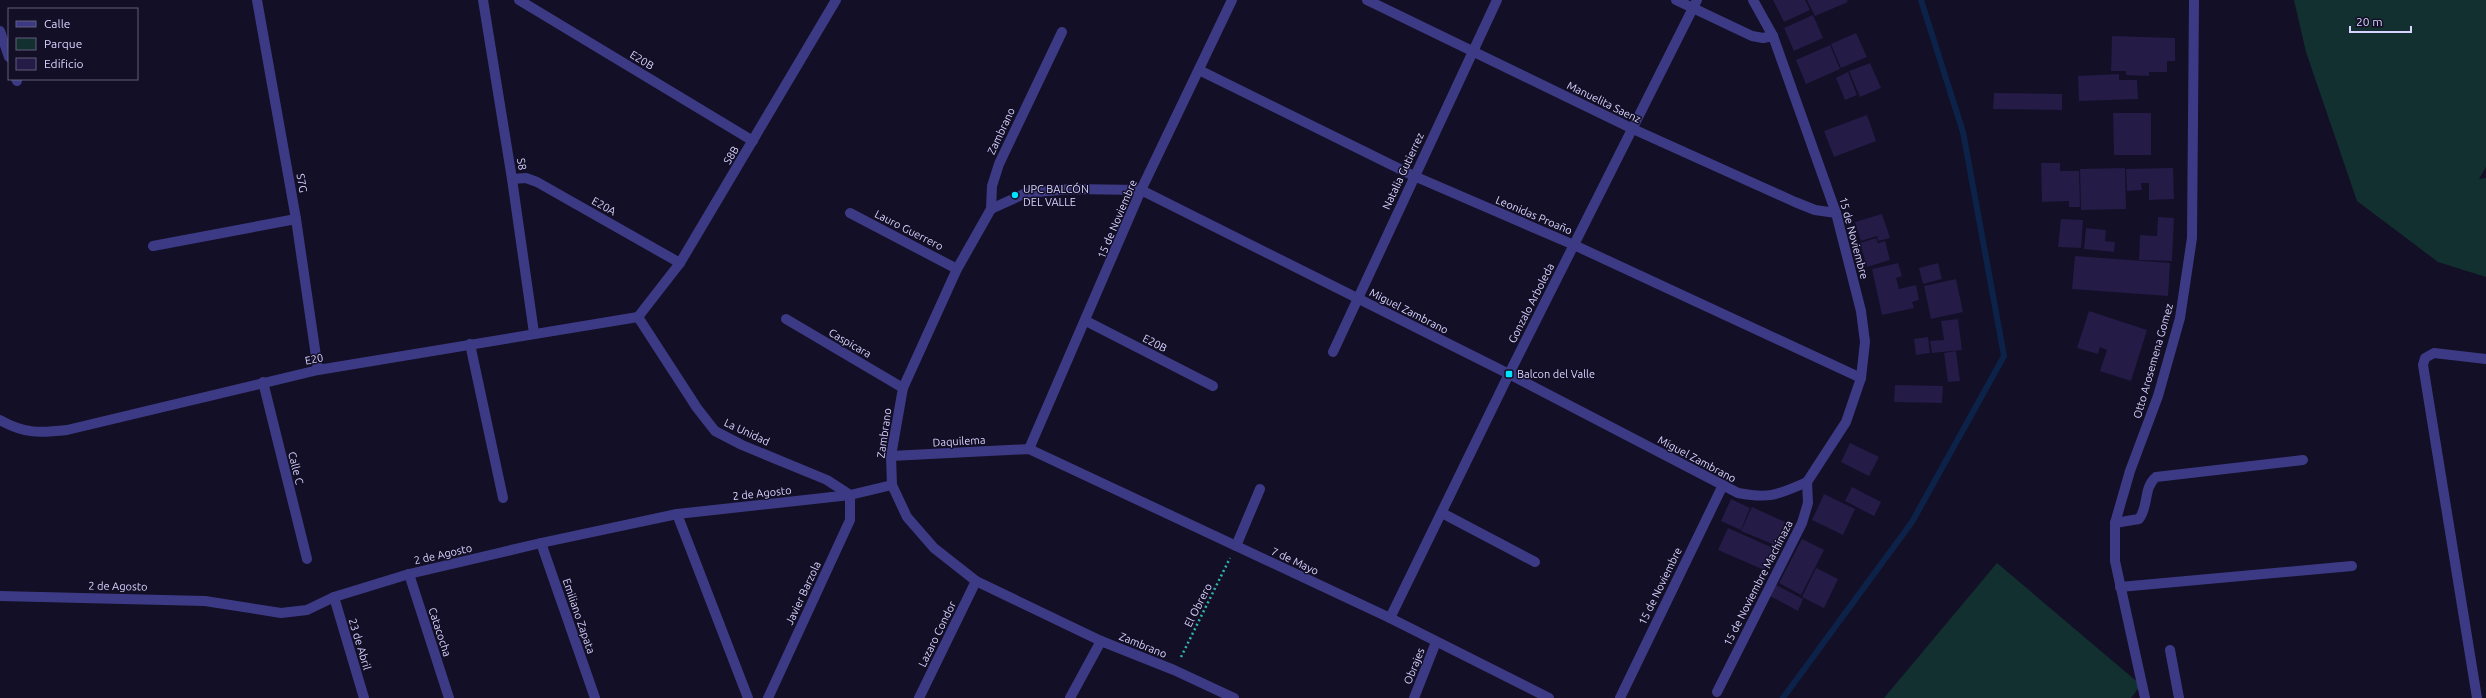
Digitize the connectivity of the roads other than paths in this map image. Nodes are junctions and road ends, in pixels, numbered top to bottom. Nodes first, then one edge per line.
1 (257, 0) edge
2 (482, 0) edge
3 (519, 0) edge
4 (836, 0) edge
5 (1232, 0) edge
6 (1367, 0) edge
7 (1497, 0) edge
8 (1676, 0) edge
9 (1753, 0) edge
10 (2194, 0) edge
11 (1695, 4) edge
12 (0, 31) edge
13 (1062, 32) dead end
14 (1773, 36) junction
15 (1472, 51) junction
16 (8, 54) edge
17 (1199, 70) junction
18 (1633, 128) junction
19 (753, 141) junction
20 (1414, 176) junction
21 (512, 179) junction
22 (1141, 190) junction
23 (991, 209) junction
24 (850, 213) dead end
25 (1836, 213) junction
26 (296, 219) junction
27 (1574, 245) junction
28 (153, 246) dead end
29 (680, 263) junction
30 (957, 269) junction
31 (1358, 298) junction
32 (638, 317) junction
33 (786, 319) dead end
34 (1086, 321) junction
35 (534, 333) junction
36 (470, 344) junction
37 (1333, 352) dead end
38 (2486, 359) edge
39 (318, 370) junction
40 (1509, 374) junction
41 (1861, 378) junction
42 (263, 382) junction
43 (1212, 386) dead end
44 (902, 388) junction
45 (0, 420) edge
46 (1029, 449) junction
47 (891, 456) junction
48 (2303, 460) dead end
49 (1807, 482) junction
50 (892, 485) junction
51 (1723, 485) junction
52 (1260, 488) dead end
53 (850, 495) junction
54 (503, 498) dead end
55 (1442, 513) junction
56 (677, 514) junction
57 (2115, 523) junction
58 (541, 543) junction
59 (1236, 546) junction
60 (307, 559) dead end
61 (1535, 562) dead end
62 (2352, 566) dead end
63 (409, 574) junction
64 (976, 581) junction
65 (2120, 586) junction
66 (0, 596) edge
67 (334, 597) junction
68 (1390, 618) junction
69 (1101, 641) junction
70 (1436, 642) junction
71 (2170, 650) dead end
72 (1717, 692) dead end
73 (364, 698) edge
74 (449, 698) edge
75 (595, 698) edge
76 (748, 698) edge
77 (768, 698) edge
78 (919, 698) edge
79 (1070, 698) edge
80 (1234, 698) edge
81 (1414, 698) edge
82 (1549, 698) edge
83 (1620, 698) edge
84 (2145, 698) edge
85 (2179, 698) edge
86 (2477, 698) edge

1 - 26 street, S7G
2 - 21 street, S8
3 - 19 street, E20B
4 - 19 street, S8B
5 - 17 street, 15 de Noviembre
6 - 15 street, Manuelita Saenz
7 - 15 street, Natalia Gutierrez
8 - 11 street
9 - 14 street, 15 de Noviembre
10 - 57 street, Otto Arosemena Gomez
11 - 14 street
11 - 18 street, Gonzalo Arboleda
12 - 16 street
13 - 23 street, Zambrano
14 - 25 street, 15 de Noviembre
15 - 18 street, Manuelita Saenz
15 - 20 street, Natalia Gutierrez
17 - 20 street, Leonidas Proaño
17 - 22 street, 15 de Noviembre
18 - 25 street, Manuelita Saenz
18 - 27 street, Gonzalo Arboleda
19 - 29 street, S8B
20 - 27 street, Leonidas Proaño
20 - 31 street, Natalia Gutierrez
21 - 29 street, E20A
21 - 35 street, S8
22 - 23 street, Miguel Zambrano
22 - 31 street, Miguel Zambrano
22 - 34 street, 15 de Noviembre
23 - 30 street, Zambrano
24 - 30 street, Lauro Guerrero
25 - 41 street, 15 de Noviembre
26 - 28 street
26 - 39 street, S7G
27 - 40 street, Gonzalo Arboleda
27 - 41 street, Leonidas Proaño
29 - 32 street, S8B
30 - 44 street, Zambrano
31 - 37 street, Natalia Gutierrez
31 - 40 street, Miguel Zambrano
32 - 35 street, E20
32 - 53 street, La Unidad
33 - 44 street, Caspicara
34 - 43 street, E20B
34 - 46 street, 15 de Noviembre
35 - 36 street, E20
36 - 39 street, E20
36 - 54 street
38 - 86 street
39 - 42 street, E20
40 - 51 street, Miguel Zambrano
40 - 55 street, Gonzalo Arboleda
41 - 49 street, 15 de Noviembre
42 - 45 street, E20
42 - 60 street, Calle C
44 - 47 street, Zambrano
46 - 47 street, Daquilema
46 - 59 street, 7 de Mayo
47 - 50 street, Zambrano
48 - 57 street
49 - 51 street, Miguel Zambrano
49 - 72 street, 15 de Noviembre Machinaza
50 - 53 street, 2 de Agosto
50 - 64 street, Zambrano
51 - 83 street, 15 de Noviembre
52 - 59 street
53 - 56 street, 2 de Agosto
53 - 77 street, Javier Barzola
55 - 61 street
55 - 68 street, Gonzalo Arboleda
56 - 58 street, 2 de Agosto
56 - 76 street
57 - 65 street, Otto Arosemena Gomez
58 - 63 street, 2 de Agosto
58 - 75 street, Emiliano Zapata
59 - 68 street, 7 de Mayo
62 - 65 street
63 - 67 street, 2 de Agosto
63 - 74 street, Catacocha
64 - 69 street, Zambrano
64 - 78 street, Lazaro Condor
65 - 84 street, Otto Arosemena Gomez
66 - 67 street, 2 de Agosto
67 - 73 street, 23 de Abril
68 - 70 street, 7 de Mayo
69 - 79 street
69 - 80 street, Zambrano
70 - 81 street, Obrajes
70 - 82 street, 7 de Mayo
71 - 85 street

